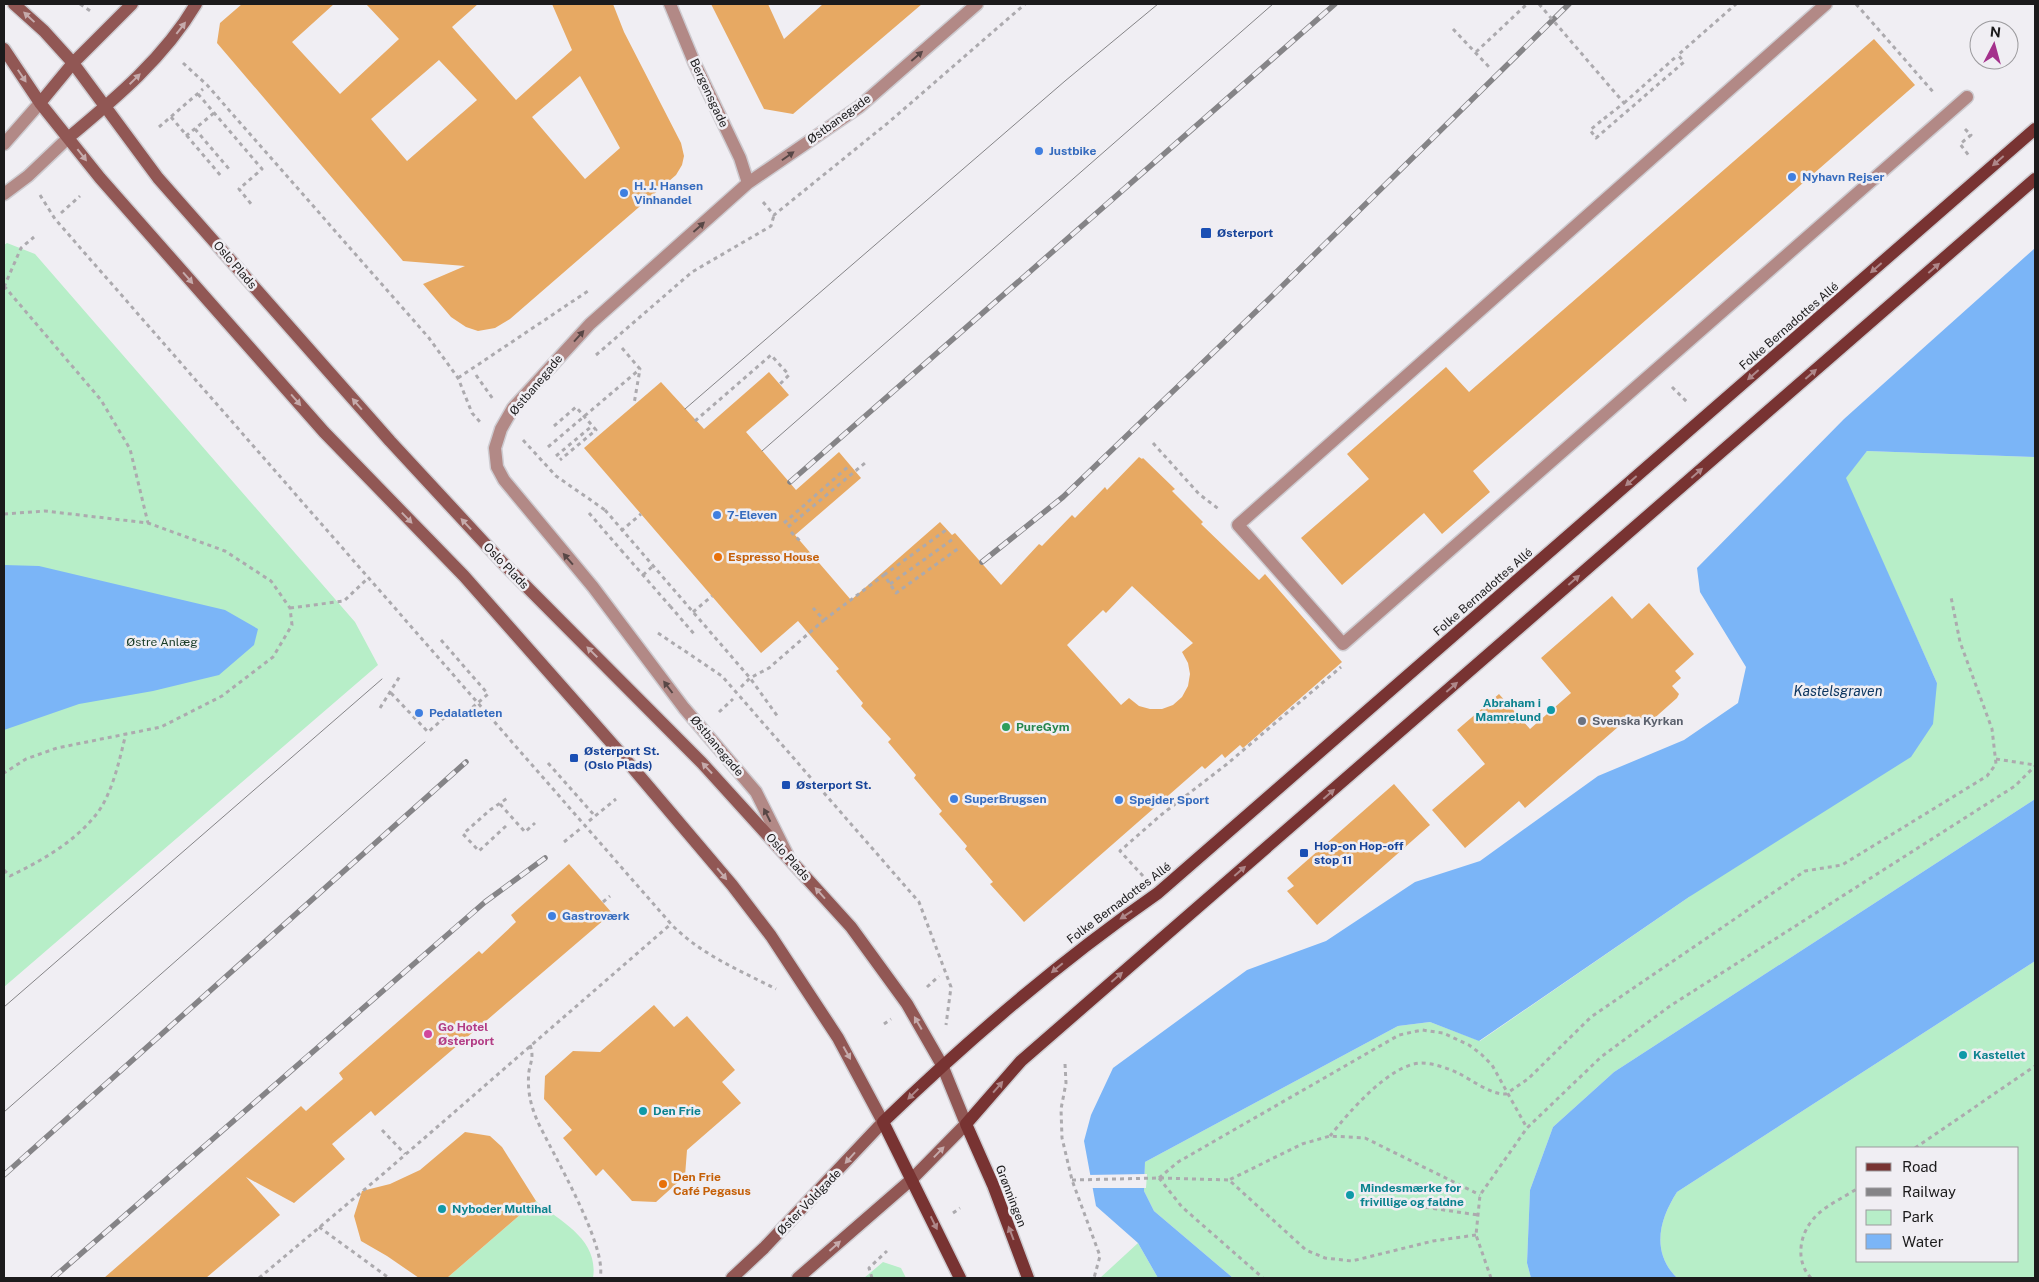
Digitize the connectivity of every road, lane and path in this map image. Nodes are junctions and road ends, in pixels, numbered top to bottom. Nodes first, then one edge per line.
1 (14, 4) edge
2 (132, 4) edge
3 (196, 4) edge
4 (670, 4) edge
5 (977, 4) edge
6 (1025, 4) edge
7 (1527, 4) edge
8 (1539, 4) edge
9 (1736, 4) edge
10 (1826, 4) edge
11 (1856, 4) edge
12 (1453, 29) dead end
13 (4, 49) edge
14 (1476, 52) junction
15 (1678, 55) junction
16 (72, 62) junction
17 (1490, 68) dead end
18 (203, 89) dead end
19 (198, 94) junction
20 (216, 96) dead end
21 (1967, 96) dead end
22 (40, 103) junction
23 (1624, 103) junction
24 (105, 107) junction
25 (1950, 112) junction
26 (214, 113) junction
27 (171, 117) junction
28 (159, 127) dead end
29 (195, 129) junction
30 (2035, 129) edge
31 (186, 136) junction
32 (68, 138) junction
33 (4, 144) edge
34 (1964, 150) dead end
35 (229, 170) dead end
36 (221, 176) dead end
37 (2035, 179) edge
38 (748, 183) junction
39 (4, 194) edge
40 (80, 196) dead end
41 (252, 205) dead end
42 (61, 213) dead end
43 (774, 215) junction
44 (62, 226) dead end
45 (34, 237) dead end
46 (4, 287) edge
47 (622, 348) dead end
48 (589, 361) dead end
49 (640, 369) junction
50 (476, 375) dead end
51 (780, 384) dead end
52 (493, 400) dead end
53 (634, 404) dead end
54 (472, 413) dead end
55 (584, 417) junction
56 (695, 421) dead end
57 (554, 426) dead end
58 (592, 426) junction
59 (522, 436) dead end
60 (1153, 443) dead end
61 (548, 447) dead end
62 (556, 456) dead end
63 (560, 460) dead end
64 (865, 463) dead end
65 (850, 465) dead end
66 (589, 513) dead end
67 (4, 514) edge
68 (641, 514) dead end
69 (148, 523) junction
70 (784, 523) dead end
71 (1238, 525) junction
72 (788, 528) dead end
73 (946, 530) dead end
74 (621, 531) junction
75 (791, 532) dead end
76 (953, 539) dead end
77 (802, 543) dead end
78 (959, 548) dead end
79 (653, 566) junction
80 (643, 575) junction
81 (884, 575) junction
82 (368, 578) junction
83 (890, 584) junction
84 (712, 596) dead end
85 (1951, 597) dead end
86 (290, 608) junction
87 (813, 608) dead end
88 (693, 612) junction
89 (824, 620) junction
90 (652, 626) dead end
91 (695, 636) dead end
92 (441, 640) dead end
93 (1343, 644) junction
94 (400, 676) dead end
95 (750, 678) junction
96 (741, 687) dead end
97 (391, 694) junction
98 (733, 699) dead end
99 (477, 703) junction
100 (380, 708) dead end
101 (452, 711) dead end
102 (719, 712) dead end
103 (778, 717) dead end
104 (458, 720) dead end
105 (126, 733) junction
106 (1996, 758) junction
107 (548, 763) dead end
108 (2035, 766) edge
109 (4, 773) edge
110 (509, 797) dead end
111 (616, 799) dead end
112 (500, 804) junction
113 (595, 816) junction
114 (589, 821) dead end
115 (535, 823) dead end
116 (506, 826) dead end
117 (580, 829) dead end
118 (564, 842) dead end
119 (789, 858) junction
120 (4, 870) edge
121 (1158, 894) junction
122 (610, 896) dead end
123 (603, 902) dead end
124 (671, 924) junction
125 (939, 976) dead end
126 (927, 987) dead end
127 (779, 990) dead end
128 (946, 1026) dead end
129 (530, 1045) junction
130 (1065, 1064) dead end
131 (942, 1065) junction
132 (2035, 1066) edge
133 (1506, 1094) junction
134 (883, 1122) junction
135 (966, 1124) junction
136 (1527, 1128) junction
137 (382, 1130) dead end
138 (1330, 1136) junction
139 (1916, 1147) edge
140 (405, 1154) junction
141 (1160, 1178) junction
142 (912, 1179) junction
143 (1072, 1180) junction
144 (1230, 1180) junction
145 (1856, 1189) edge
146 (1480, 1196) junction
147 (1362, 1198) dead end
148 (1478, 1215) junction
149 (319, 1227) junction
150 (1476, 1235) junction
151 (887, 1251) dead end
152 (258, 1278) edge
153 (389, 1278) edge
154 (600, 1278) edge
155 (732, 1278) edge
156 (798, 1278) edge
157 (872, 1278) edge
158 (960, 1278) edge
159 (1028, 1278) edge
160 (1094, 1278) edge
161 (1263, 1278) edge
162 (1490, 1278) edge
163 (1811, 1278) edge

16 -> 1 street, Oslo Plads
2 - 16 street
24 -> 3 street
4 - 38 street, Bergensgade
38 -> 5 street, Østbanegade
6 - 43 path
7 - 14 path
8 - 23 path, bridge
9 - 15 path
10 - 71 street
11 - 25 path
12 - 14 path
13 -> 22 street
14 - 17 path
15 - 23 path
15 - 23 path, bridge
16 - 22 street
16 - 24 street, Oslo Plads
18 - 19 path
19 - 26 path
19 - 27 path
20 - 54 path
21 - 25 street
22 - 32 street
22 - 33 street
24 - 32 street
119 -> 24 street, Oslo Plads
25 - 34 path
25 - 93 street
26 - 29 path
26 - 41 path
27 - 28 path
27 - 31 path
29 - 31 path
29 - 35 path
30 -> 121 main road, Folke Bernadottes Allé
31 - 36 path
32 - 39 street
32 -> 134 street
135 -> 37 main road
38 - 43 path
119 -> 38 street, Østbanegade
40 - 42 path
43 - 48 path
44 - 82 path
45 - 46 path
46 - 69 path
47 - 49 path
49 - 53 path
49 - 55 path
50 - 52 path
51 - 56 path
55 - 57 path
55 - 58 path
55 - 61 path
58 - 62 path
58 - 63 path
59 - 74 path, bridge
60 - 71 path
64 - 72 path
65 - 70 path
66 - 80 path, bridge
67 - 69 path
68 - 74 path
69 - 86 path
71 - 93 street
73 - 81 path
74 - 79 path, bridge
75 - 77 path
76 - 83 path
78 - 83 path
79 - 80 path, bridge
79 - 88 path, bridge
80 - 91 path, bridge
81 - 83 path
81 - 89 path
82 - 86 path
82 - 99 path
84 - 88 path
85 - 106 path
86 - 105 path
87 - 89 path
88 - 95 path, bridge
89 - 95 path
90 - 128 path
92 - 99 path
93 - 121 path
94 - 97 path
95 - 96 path
95 - 103 path, bridge
97 - 100 path
97 - 101 path
98 - 102 path
99 - 104 path
99 - 124 path
105 - 109 path
105 - 120 path
106 - 108 path
106 - 133 path
107 - 113 path
108 - 136 path
110 - 112 path
111 - 113 path
112 - 115 path
112 - 116 path
113 - 114 path
117 - 118 path
131 -> 119 street, Oslo Plads
121 -> 131 main road, Folke Bernadottes Allé
122 - 123 path
124 - 127 path
124 - 129 path
125 - 126 path
129 - 140 path
129 - 154 path
130 - 143 path
131 -> 134 main road, Folke Bernadottes Allé
131 - 135 street, Oslo Plads
132 - 139 path
133 - 136 path
133 - 138 path
133 - 141 path
134 - 142 main road
134 -> 155 street, Øster Voldgade
142 -> 135 street
159 -> 135 main road, Grønningen
136 - 146 path
137 - 140 path
138 - 144 path
138 - 146 path
140 - 149 path
141 - 143 path, bridge
141 - 144 path
141 - 161 path
156 -> 142 street
142 -> 158 main road
143 - 160 path
144 - 150 path
145 - 163 path
146 - 148 path
147 - 148 path
148 - 150 path
149 - 152 path
149 - 153 path
150 - 162 path
151 - 157 path

